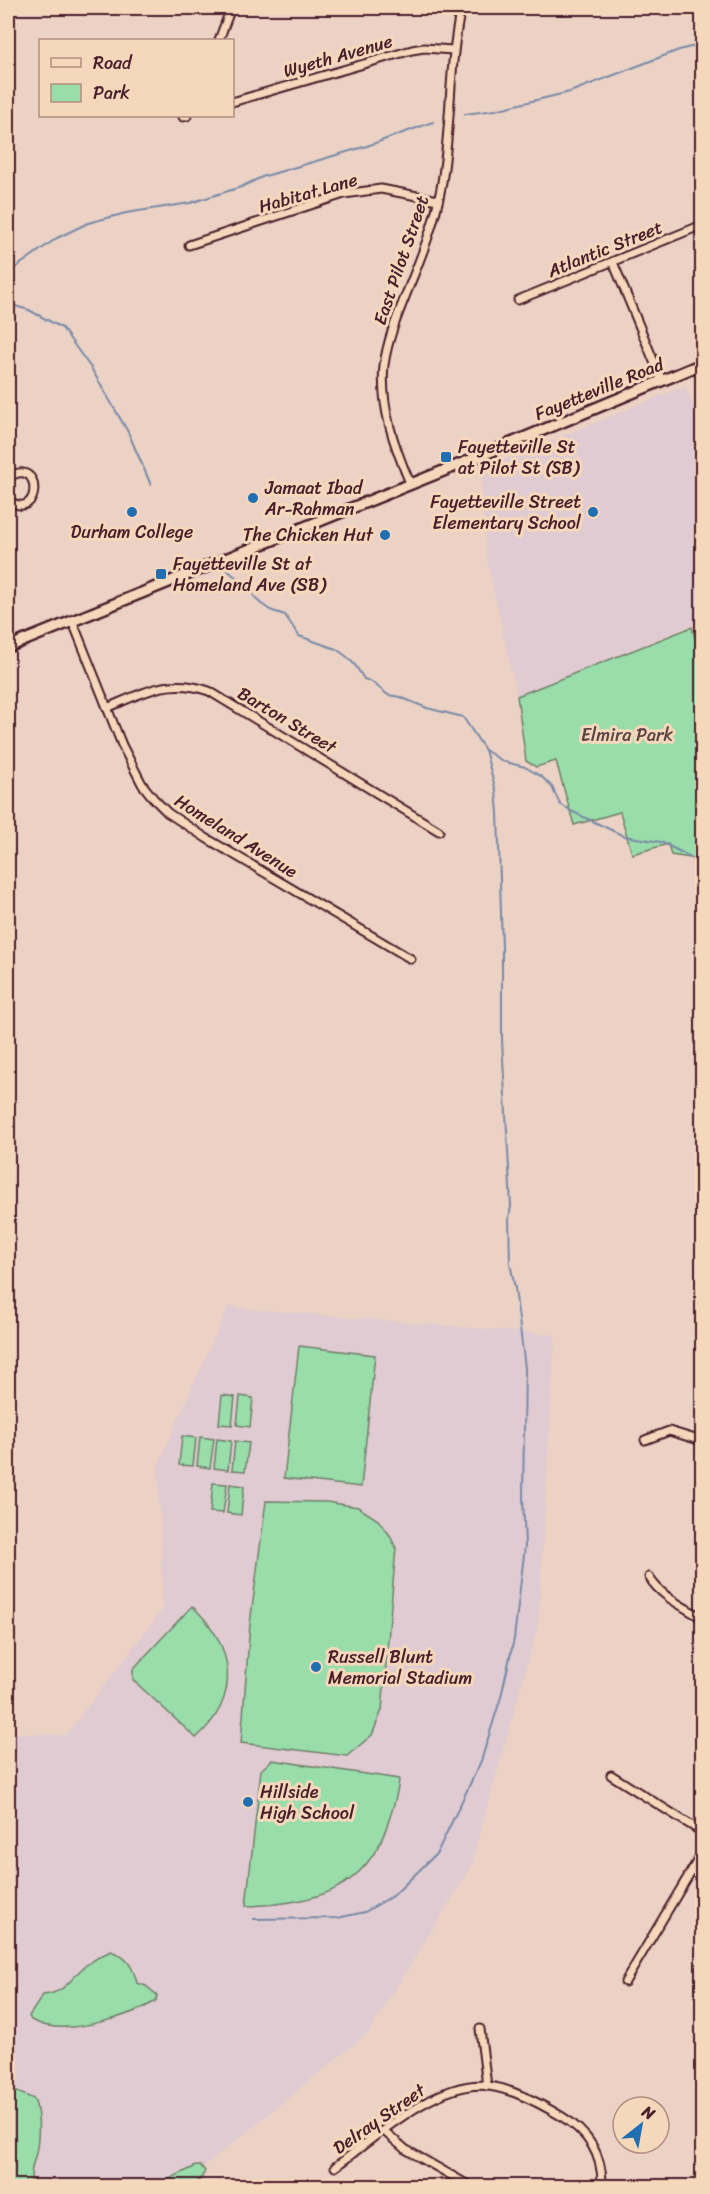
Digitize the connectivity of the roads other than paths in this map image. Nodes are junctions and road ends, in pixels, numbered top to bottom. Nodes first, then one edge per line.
1 (231, 8) edge
2 (461, 8) edge
3 (219, 39) edge
4 (453, 50) junction
5 (234, 101) edge
6 (438, 200) junction
7 (702, 225) edge
8 (189, 245) dead end
9 (613, 262) junction
10 (518, 300) dead end
11 (702, 364) edge
12 (662, 381) junction
13 (8, 478) edge
14 (410, 483) junction
15 (8, 500) edge
16 (72, 621) junction
17 (8, 646) edge
18 (107, 708) junction
19 (439, 831) dead end
20 (411, 959) dead end
21 (645, 1440) dead end
22 (702, 1441) edge
23 (650, 1577) dead end
24 (702, 1618) edge
25 (611, 1774) dead end
26 (702, 1832) edge
27 (702, 1854) edge
28 (625, 1982) dead end
29 (480, 2029) dead end
30 (487, 2086) junction
31 (384, 2131) junction
32 (335, 2167) dead end
33 (470, 2187) edge
34 (602, 2187) edge

1 - 3 street
2 - 4 street, East Pilot Street
4 - 5 street, Wyeth Avenue
4 - 6 street, East Pilot Street
6 - 8 street, Habitat Lane
6 - 14 street, East Pilot Street
7 - 9 street, Atlantic Street
9 - 10 street, Atlantic Street
9 - 12 street
11 - 12 main road, Fayetteville Road
12 - 14 main road, Fayetteville Road
13 - 15 street
14 - 16 main road, Fayetteville Road
16 - 17 main road, Fayetteville Road
16 - 18 street, Homeland Avenue
18 - 19 street, Barton Street
18 - 20 street, Homeland Avenue
21 - 22 street
23 - 24 street
25 - 26 street
27 - 28 street
29 - 30 street
30 - 31 street, Delray Street
30 - 34 street, Delray Street
31 - 32 street, Delray Street
31 - 33 street

